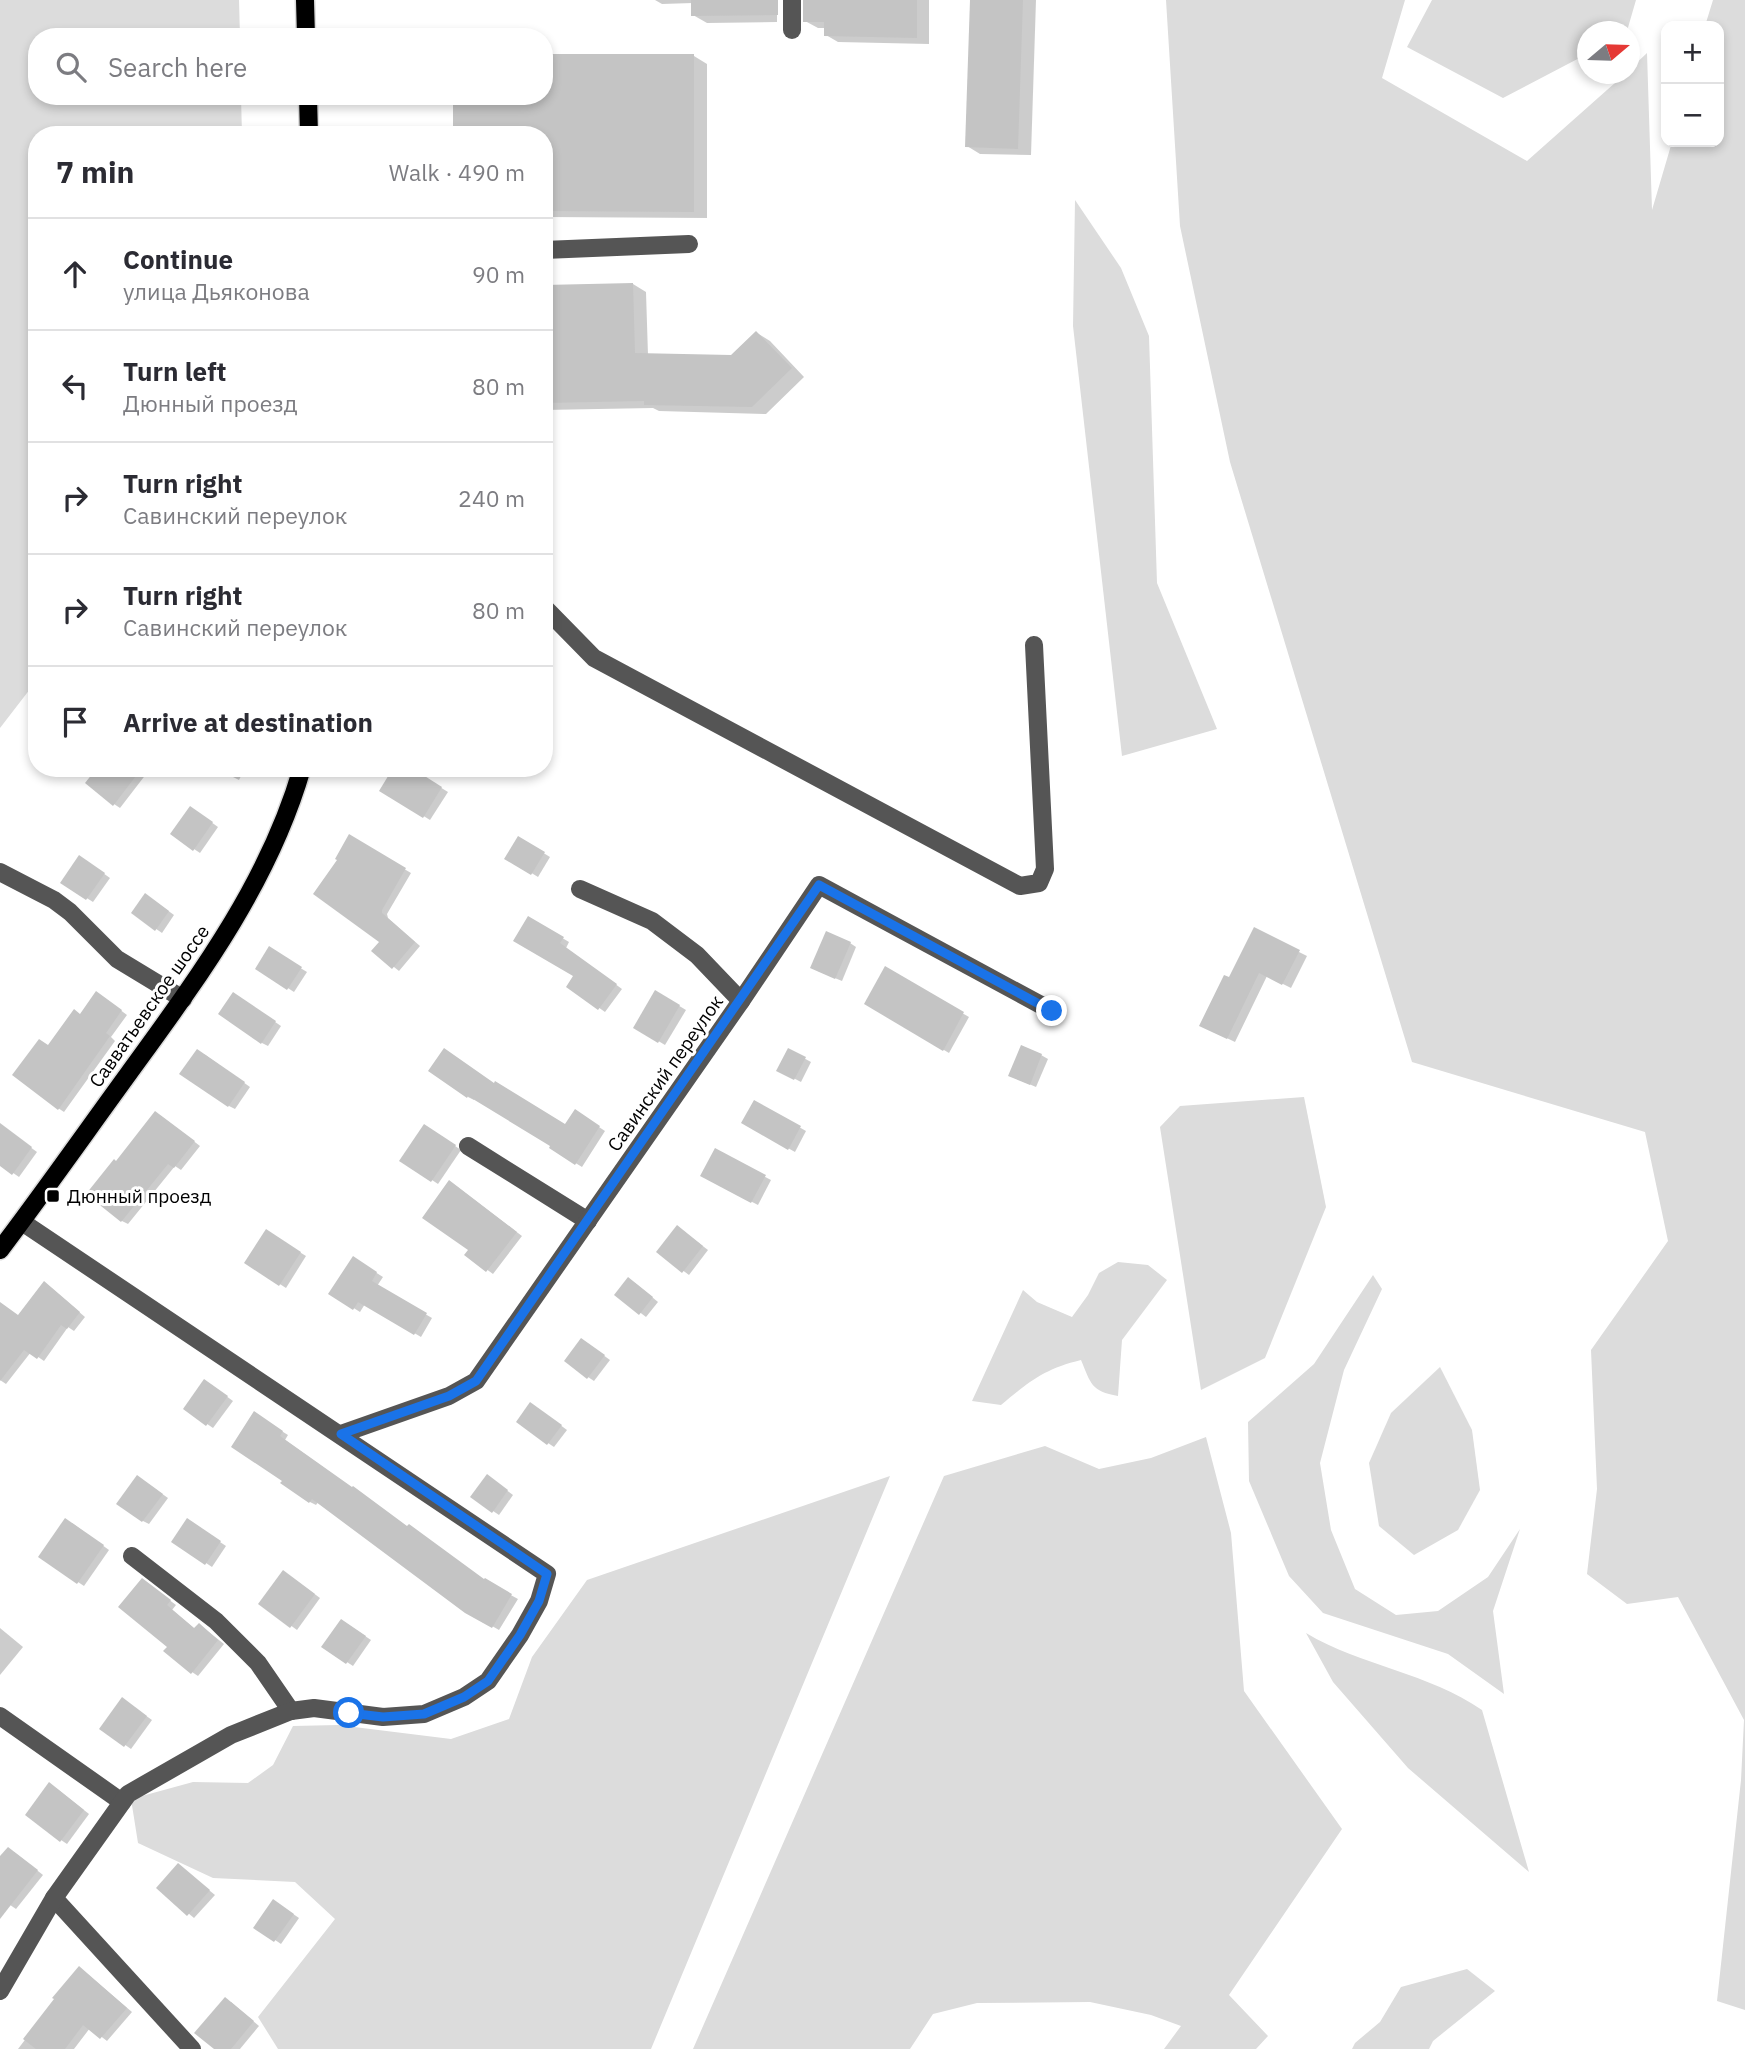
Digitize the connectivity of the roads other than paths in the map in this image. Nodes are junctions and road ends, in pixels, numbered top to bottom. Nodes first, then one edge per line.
1 (305, 0) edge
2 (792, 0) edge
3 (306, 28) edge
4 (792, 30) dead end
5 (308, 105) edge
6 (309, 126) edge
7 (689, 244) dead end
8 (553, 250) edge
9 (553, 616) edge
10 (1034, 645) dead end
11 (299, 777) edge
12 (0, 872) edge
13 (580, 889) dead end
14 (183, 999) junction
15 (741, 1000) junction
16 (1052, 1011) dead end
17 (468, 1146) dead end
18 (588, 1220) junction
19 (22, 1222) junction
20 (0, 1250) edge
21 (341, 1434) junction
22 (132, 1556) dead end
23 (291, 1711) junction
24 (0, 1716) edge
25 (122, 1802) junction
26 (54, 1898) junction
27 (0, 1990) edge
28 (191, 2049) edge

1 - 3 main road
2 - 4 street
5 - 6 main road
7 - 8 street
9 - 10 street
11 - 14 main road, Савватьевское шоссе
12 - 14 street
13 - 15 street
14 - 19 main road, Савватьевское шоссе
15 - 16 street, Савинский переулок
15 - 18 street, Савинский переулок
17 - 18 street
18 - 21 street, Савинский переулок
19 - 20 main road, Савватьевское шоссе
19 - 21 street
21 - 23 street
22 - 23 street
23 - 25 street
24 - 25 street
25 - 26 street
26 - 27 street
26 - 28 street

